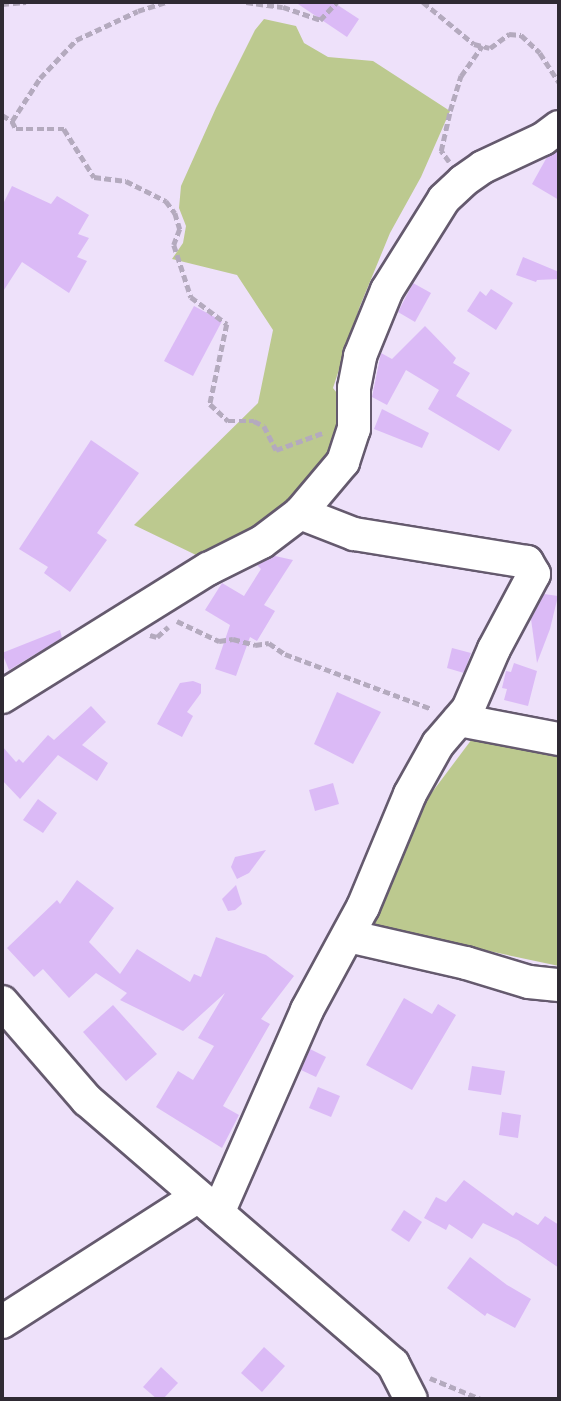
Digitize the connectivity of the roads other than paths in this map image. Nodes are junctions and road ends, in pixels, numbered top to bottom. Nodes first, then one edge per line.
1 (559, 127) edge
2 (300, 513) junction
3 (2, 697) edge
4 (458, 720) junction
5 (559, 738) edge
6 (348, 936) junction
7 (559, 985) edge
8 (2, 1002) edge
9 (207, 1205) junction
10 (2, 1322) edge
11 (411, 1399) edge

1 - 2 street
2 - 3 street
2 - 4 street
4 - 5 street
4 - 6 street
6 - 7 street
6 - 9 street
8 - 9 street
9 - 10 street
9 - 11 street

